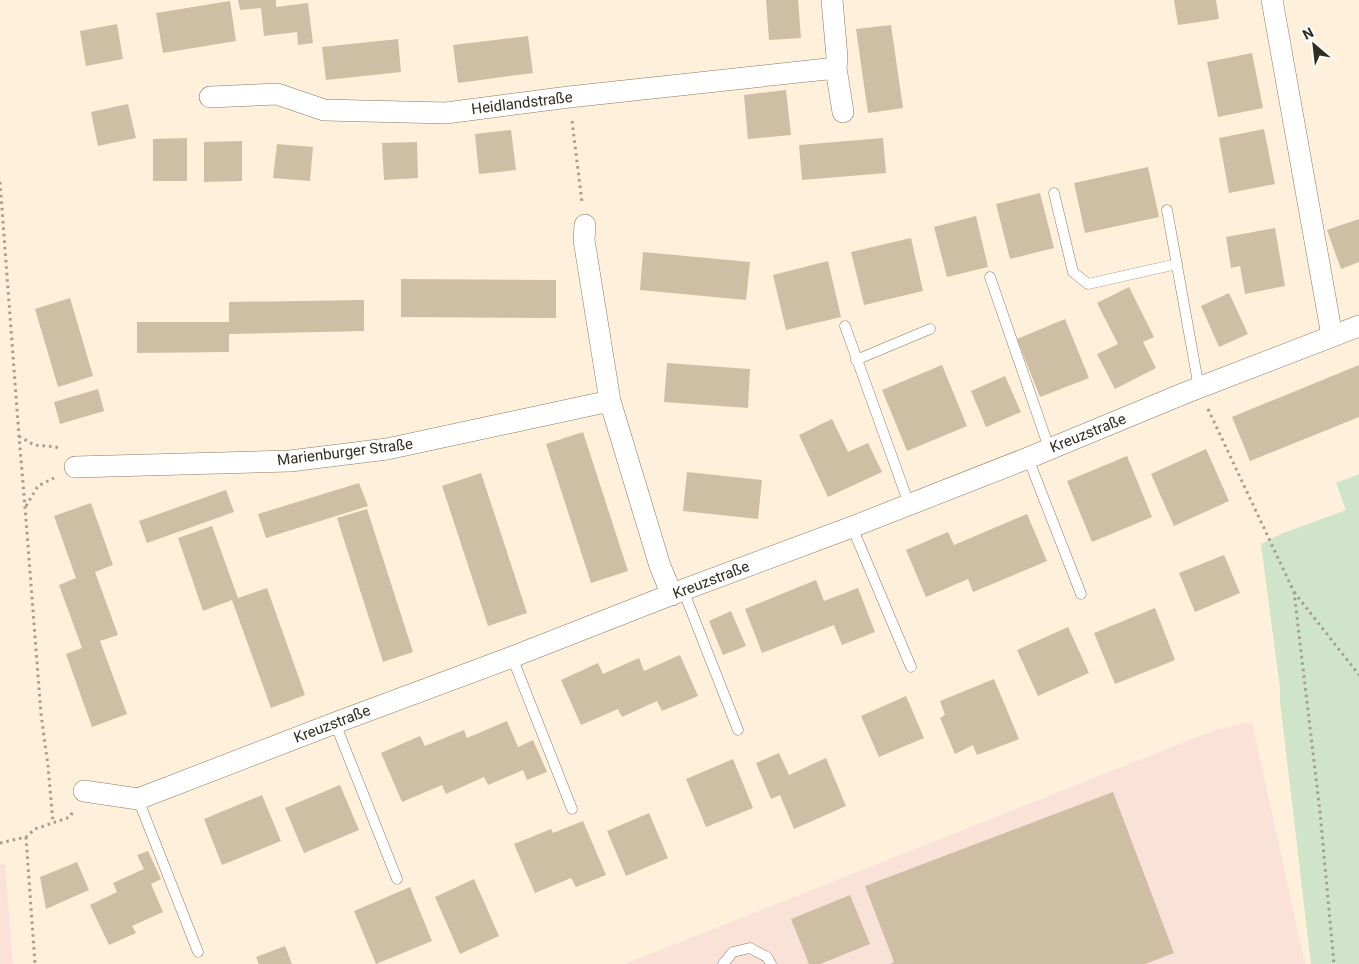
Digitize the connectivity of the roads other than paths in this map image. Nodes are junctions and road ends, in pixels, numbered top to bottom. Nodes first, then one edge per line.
1 (832, 0) edge
2 (1272, 0) edge
3 (836, 68) junction
4 (210, 97) dead end
5 (843, 112) dead end
6 (1054, 193) dead end
7 (1167, 210) dead end
8 (584, 217) road end
9 (1177, 264) junction
10 (990, 277) dead end
11 (845, 326) dead end
12 (1359, 326) edge
13 (930, 329) dead end
14 (1332, 336) junction
15 (856, 360) junction
16 (1199, 388) junction
17 (610, 401) junction
18 (1049, 448) junction
19 (1028, 458) junction
20 (74, 467) road end
21 (909, 504) junction
22 (852, 527) junction
23 (678, 592) junction
24 (1081, 594) dead end
25 (512, 657) junction
26 (911, 667) dead end
27 (334, 723) junction
28 (738, 730) dead end
29 (84, 791) road end
30 (138, 799) junction
31 (572, 809) dead end
32 (397, 880) dead end
33 (198, 952) dead end
34 (723, 964) edge
35 (771, 964) edge

1 - 3 street
2 - 14 street
3 - 4 street, Heidlandstraße
3 - 5 street
6 - 9 lane
7 - 9 lane
8 - 17 street
9 - 16 lane
10 - 18 lane
11 - 15 lane
12 - 14 street, Kreuzstraße
13 - 15 lane
14 - 16 street, Kreuzstraße
15 - 21 lane
16 - 18 street, Kreuzstraße
17 - 20 street, Marienburger Straße
17 - 23 street
18 - 19 street, Kreuzstraße
19 - 21 street, Kreuzstraße
19 - 24 lane
21 - 22 street, Kreuzstraße
22 - 23 street, Kreuzstraße
22 - 26 lane
23 - 25 street, Kreuzstraße
23 - 28 lane
25 - 27 street, Kreuzstraße
25 - 31 lane
27 - 30 street, Kreuzstraße
27 - 32 lane
29 - 30 street, Kreuzstraße
30 - 33 lane
34 - 35 lane

